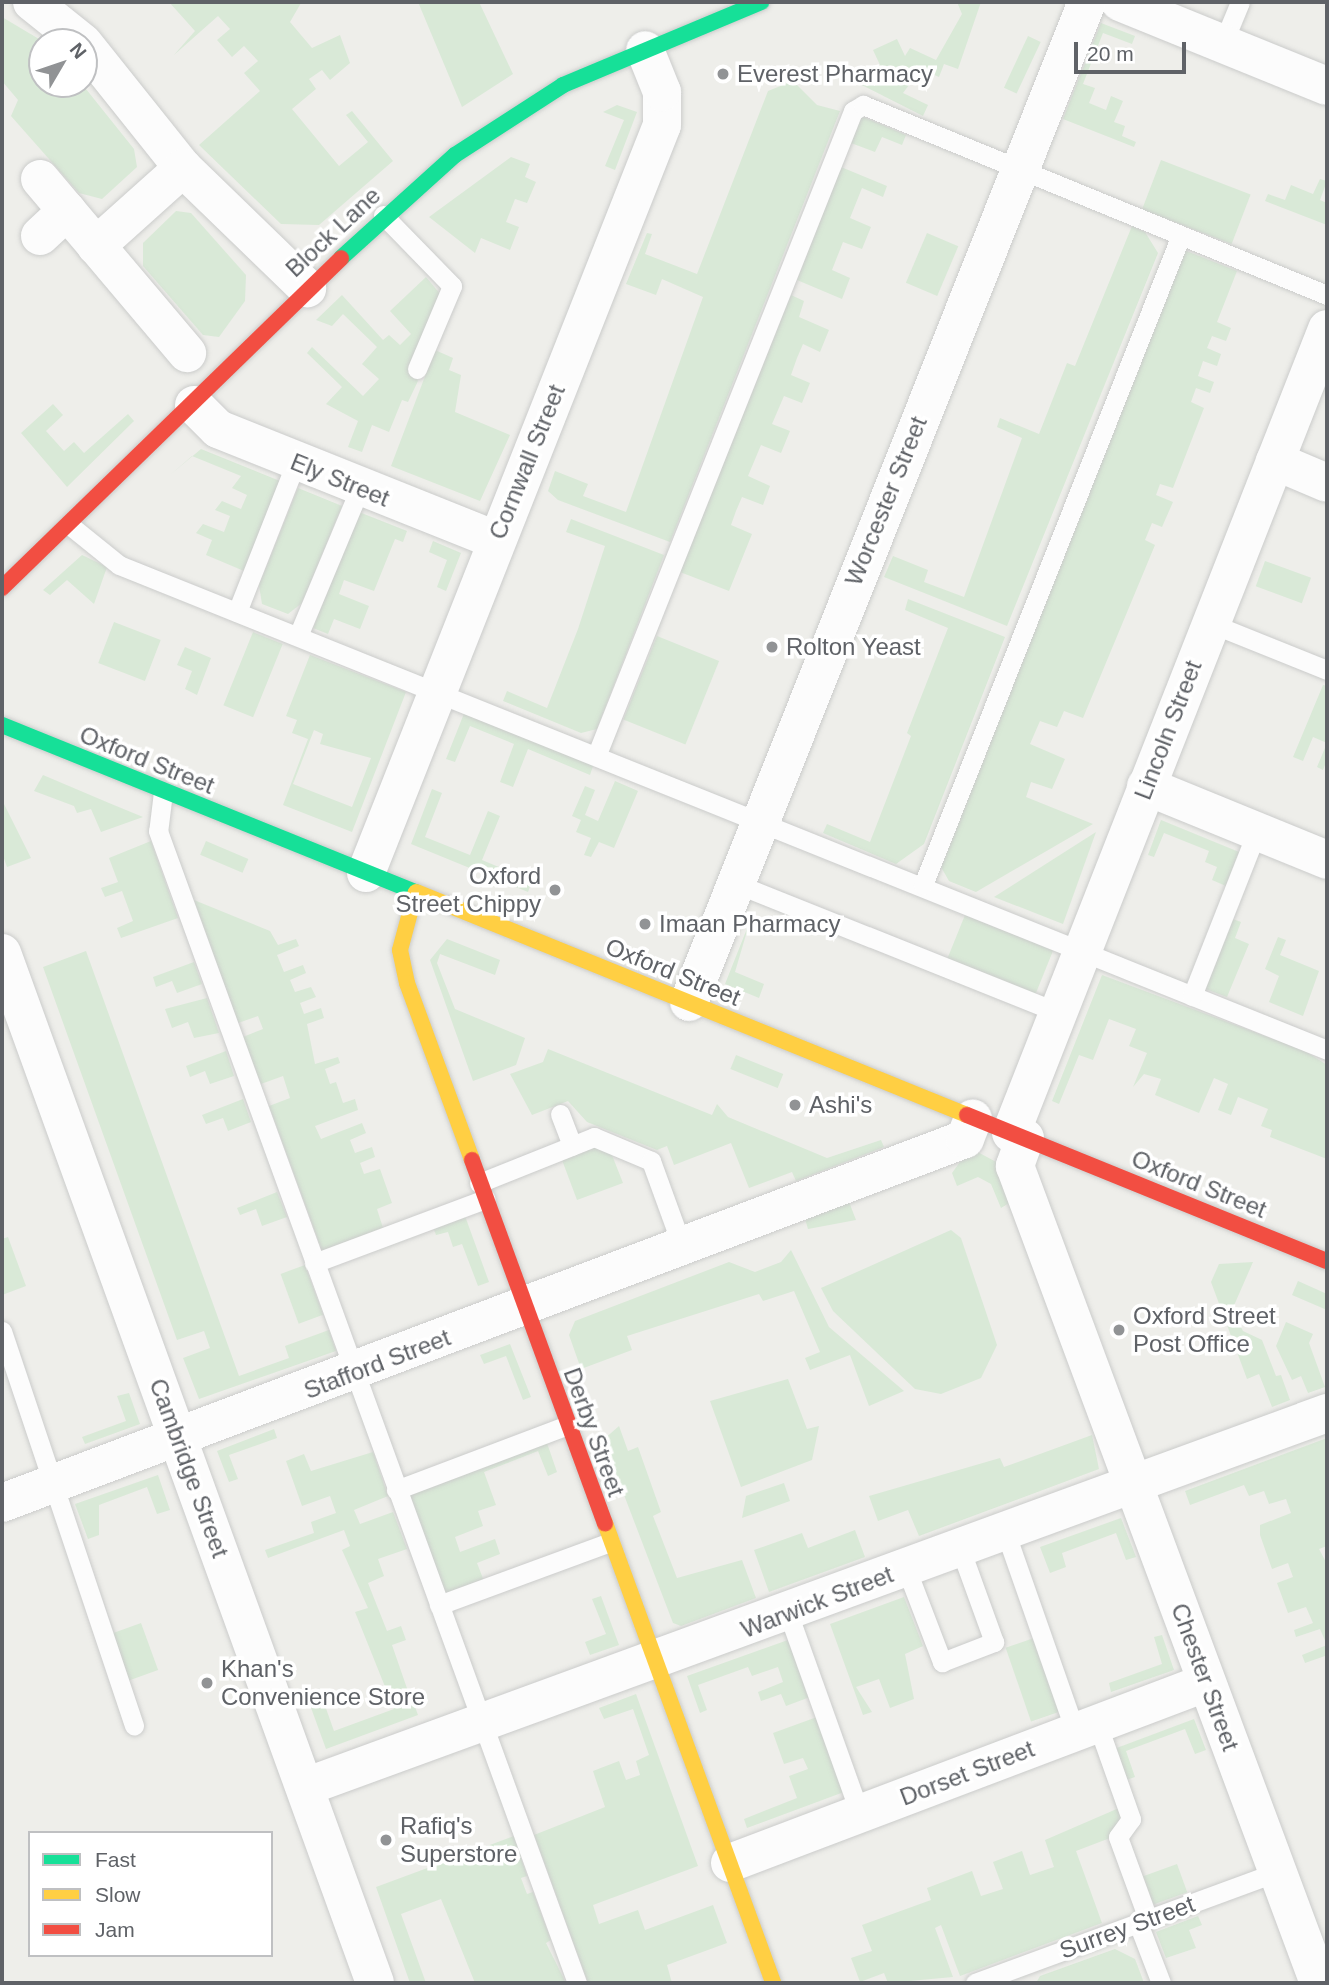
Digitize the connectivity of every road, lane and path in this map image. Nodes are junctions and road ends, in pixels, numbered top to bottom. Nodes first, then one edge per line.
1 (32, 2) edge
2 (761, 2) edge
3 (1087, 2) edge
4 (1120, 2) edge
5 (1240, 2) edge
6 (64, 28) edge
7 (1223, 43) junction
8 (645, 50) junction
9 (98, 62) edge
10 (1327, 86) edge
11 (183, 168) junction
12 (1020, 168) junction
13 (40, 179) dead end
14 (383, 215) junction
15 (1181, 235) junction
16 (96, 246) junction
17 (307, 288) junction
18 (1327, 295) edge
19 (1327, 329) edge
20 (187, 353) dead end
21 (417, 369) dead end
22 (194, 405) junction
23 (1275, 461) junction
24 (296, 462) junction
25 (1327, 483) edge
26 (360, 488) junction
27 (72, 527) junction
28 (495, 540) junction
29 (2, 588) edge
30 (237, 612) junction
31 (1210, 623) junction
32 (298, 636) junction
33 (1327, 670) edge
34 (437, 691) junction
35 (2, 725) edge
36 (597, 754) junction
37 (1146, 786) junction
38 (163, 792) junction
39 (762, 821) junction
40 (1257, 831) junction
41 (1327, 860) edge
42 (366, 873) junction
43 (737, 884) junction
44 (923, 885) junction
45 (415, 894) junction
46 (1083, 950) junction
47 (2, 953) edge
48 (1192, 996) junction
49 (689, 1002) junction
50 (1059, 1013) junction
51 (1327, 1050) edge
52 (560, 1114) dead end
53 (973, 1118) junction
54 (1018, 1135) junction
55 (572, 1146) junction
56 (482, 1191) junction
57 (682, 1246) junction
58 (1327, 1261) edge
59 (314, 1262) junction
60 (526, 1308) junction
61 (2, 1331) edge
62 (1093, 1370) joint
63 (354, 1373) junction
64 (1327, 1413) edge
65 (568, 1425) junction
66 (178, 1438) junction
67 (1136, 1482) junction
68 (57, 1483) junction
69 (396, 1490) junction
70 (2, 1503) edge
71 (1005, 1531) junction
72 (610, 1542) junction
73 (960, 1548) junction
74 (906, 1568) junction
75 (439, 1605) junction
76 (788, 1613) junction
77 (654, 1661) junction
78 (1205, 1683) junction
79 (481, 1723) junction
80 (134, 1725) dead end
81 (1086, 1727) junction
82 (305, 1787) junction
83 (860, 1814) junction
84 (730, 1863) junction
85 (1279, 1871) junction
86 (1143, 1921) junction
87 (375, 1983) edge
88 (577, 1983) edge
89 (773, 1983) edge
90 (975, 1983) edge
91 (1161, 1983) edge
92 (1319, 1983) edge

1 - 6 street
2 - 8 main road, Block Lane
3 - 12 street, Worcester Street
4 - 7 street
5 - 7 lane
7 - 10 street
8 - 14 main road, Block Lane
8 - 28 street, Cornwall Street
9 - 11 street
11 - 16 street
11 - 17 street
12 - 15 lane
12 - 36 lane
12 - 39 street, Worcester Street
13 - 16 street
14 - 17 main road, Block Lane
14 - 21 lane
15 - 18 lane
15 - 44 lane
16 - 20 street
17 - 22 main road, Block Lane
19 - 23 street, Lincoln Street
22 - 24 street, Ely Street
22 - 27 main road, Block Lane
23 - 25 street
23 - 31 street, Lincoln Street
24 - 26 street, Ely Street
24 - 30 lane
26 - 28 street, Ely Street
26 - 32 lane
27 - 29 main road, Block Lane
27 - 30 lane
28 - 34 street, Cornwall Street
30 - 32 lane
31 - 33 lane
31 - 37 street, Lincoln Street
32 - 34 lane
34 - 36 lane
34 - 42 street, Cornwall Street
35 - 38 main road, Oxford Street
36 - 39 lane
37 - 40 street
37 - 46 street, Lincoln Street
38 - 42 main road, Oxford Street
38 - 59 lane
39 - 43 street, Worcester Street
39 - 44 lane
40 - 41 street
40 - 48 lane
42 - 45 main road, Oxford Street
43 - 49 street, Worcester Street
43 - 50 lane
44 - 46 lane
45 - 49 main road, Oxford Street
45 - 56 main road, Derby Street
46 - 48 lane
46 - 50 street, Lincoln Street
47 - 66 street, Cambridge Street
48 - 51 lane
49 - 53 main road, Oxford Street
50 - 54 street, Lincoln Street
52 - 55 lane
53 - 54 main road, Oxford Street
53 - 57 street, Stafford Street
54 - 58 main road, Oxford Street
54 - 62 street, Lincoln Street
55 - 56 lane
55 - 57 lane
56 - 59 lane
56 - 60 main road, Derby Street
57 - 60 street, Stafford Street
59 - 63 lane
60 - 63 street, Stafford Street
60 - 65 main road, Derby Street
61 - 68 lane
62 - 67 street, Chester Street
63 - 66 street, Stafford Street
63 - 69 lane
64 - 67 street, Warwick Street
65 - 69 lane
65 - 72 main road, Derby Street
66 - 68 street, Stafford Street
66 - 82 street, Cambridge Street
67 - 71 street, Warwick Street
67 - 78 street, Chester Street
68 - 70 street, Stafford Street
68 - 80 lane
69 - 75 lane
71 - 73 street, Warwick Street
71 - 81 lane
72 - 75 lane
72 - 77 main road, Derby Street
73 - 74 street, Warwick Street
73 - 74 lane
74 - 76 street, Warwick Street
75 - 79 lane
76 - 77 street, Warwick Street
76 - 83 lane
77 - 79 street, Warwick Street
77 - 84 main road, Derby Street
78 - 81 street, Dorset Street
78 - 85 street, Chester Street
79 - 82 street, Warwick Street
79 - 88 lane
81 - 83 street, Dorset Street
81 - 86 lane
82 - 87 street, Cambridge Street
83 - 84 street, Dorset Street
84 - 89 main road, Derby Street
85 - 86 lane, Surrey Street
85 - 92 street, Chester Street
86 - 90 lane, Surrey Street
86 - 91 lane

